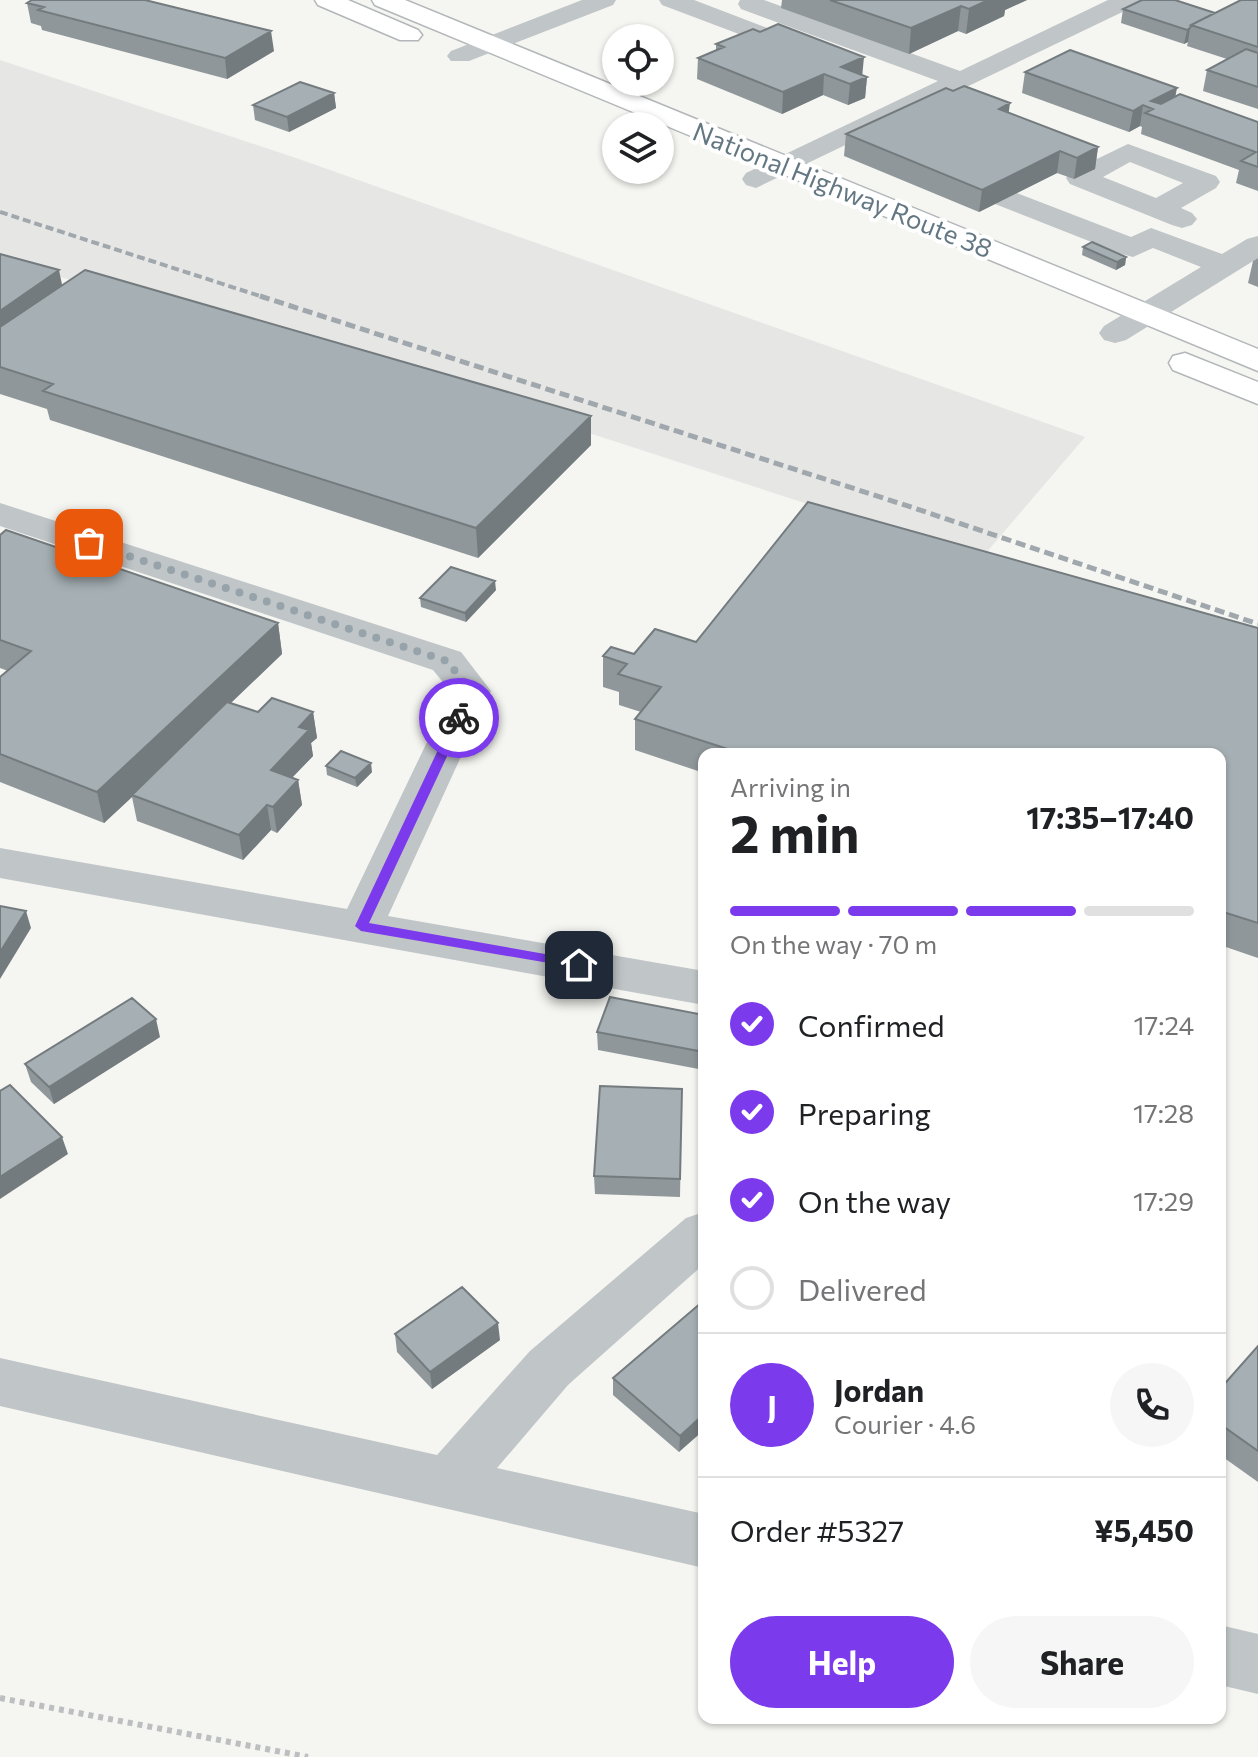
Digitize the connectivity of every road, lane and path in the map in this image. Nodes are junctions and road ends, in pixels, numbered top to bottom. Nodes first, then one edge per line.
1 (327, 0) edge
2 (384, 0) edge
3 (604, 0) edge
4 (671, 0) edge
5 (752, 0) edge
6 (1128, 0) edge
7 (774, 39) edge
8 (491, 44) junction
9 (1036, 44) junction
10 (1066, 54) edge
11 (460, 56) junction
12 (960, 80) junction
13 (602, 115) edge
14 (674, 145) edge
15 (784, 165) junction
16 (928, 167) edge
17 (756, 179) junction
18 (1159, 209) dead end
19 (1151, 237) junction
20 (1258, 245) edge
21 (1225, 266) junction
22 (1146, 314) junction
23 (1091, 323) junction
24 (1258, 361) edge
25 (1258, 394) edge
26 (0, 514) edge
27 (0, 863) edge
28 (361, 926) junction
29 (698, 987) edge
30 (698, 1238) edge
31 (0, 1382) edge
32 (448, 1484) junction
33 (698, 1540) edge
34 (1226, 1656) edge
35 (1258, 1664) edge
36 (0, 1698) edge
37 (308, 1757) edge

1 - 11 highway
2 - 8 highway, National Highway Route 38
3 - 8 street
4 - 7 street
5 - 12 street
6 - 9 street
8 - 11 street
8 - 15 highway, National Highway Route 38
9 - 10 street
9 - 12 street
11 - 13 highway
12 - 15 street
14 - 17 highway, National Highway Route 38
15 - 17 street
15 - 22 highway, National Highway Route 38
16 - 19 street
17 - 23 highway, National Highway Route 38
18 - 19 street
19 - 21 street
20 - 21 street
21 - 22 street
22 - 23 street
22 - 24 highway, National Highway Route 38
23 - 25 highway, National Highway Route 38
26 - 28 street
27 - 28 street
28 - 29 street
30 - 32 street
31 - 32 street
32 - 33 street
34 - 35 street
36 - 37 path

